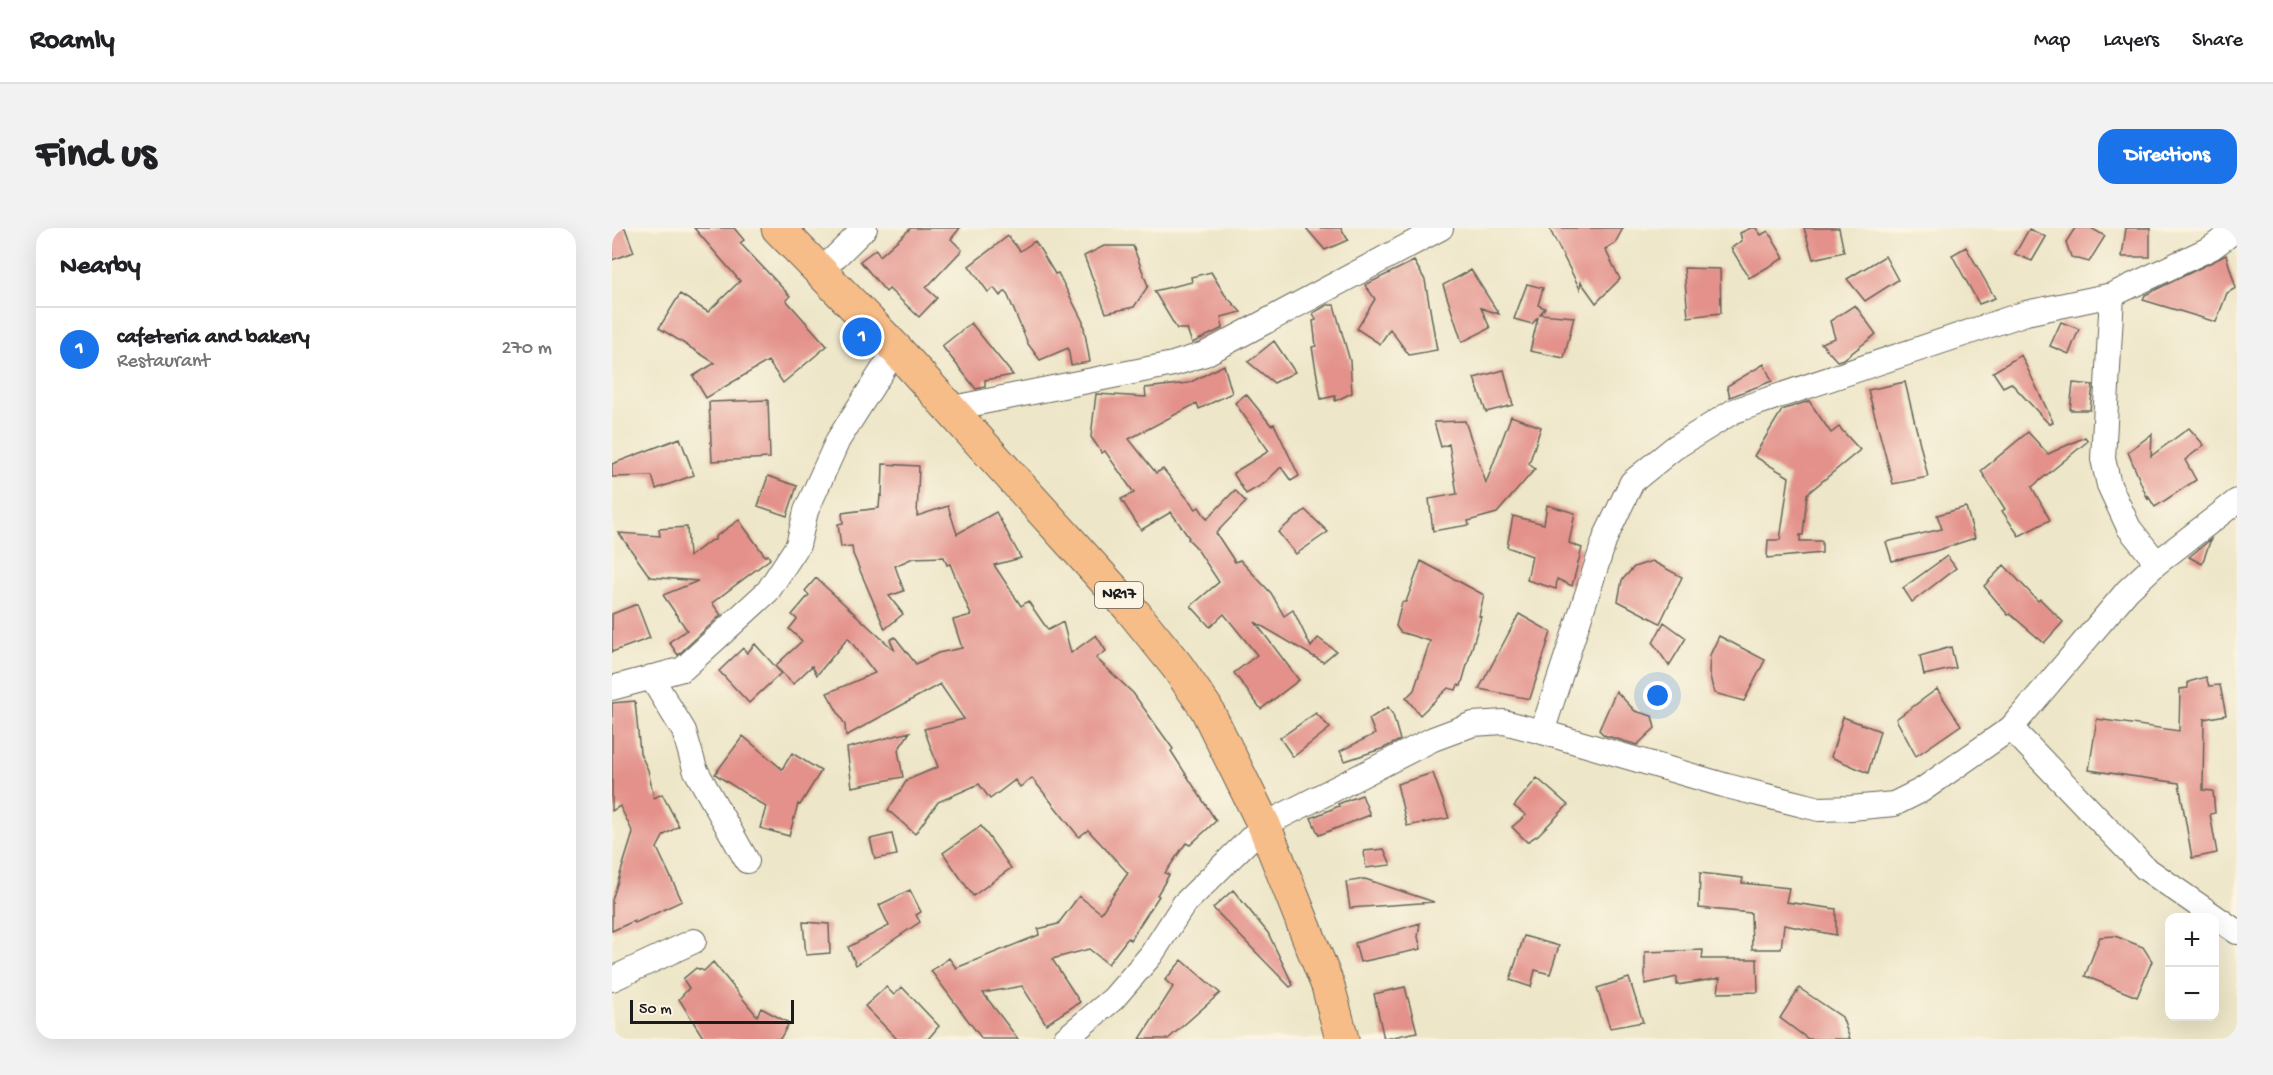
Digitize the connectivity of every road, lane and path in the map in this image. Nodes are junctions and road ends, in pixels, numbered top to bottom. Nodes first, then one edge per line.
1 (778, 228) edge
2 (865, 228) edge
3 (1441, 228) edge
4 (2237, 230) edge
5 (820, 272) junction
6 (2112, 295) junction
7 (896, 349) junction
8 (948, 409) junction
9 (2237, 501) edge
10 (2157, 563) junction
11 (651, 677) junction
12 (612, 688) edge
13 (2011, 728) junction
14 (1542, 732) junction
15 (1264, 825) junction
16 (747, 861) dead end
17 (2237, 932) edge
18 (694, 941) dead end
19 (612, 979) edge
20 (1065, 1039) edge
21 (1342, 1039) edge

1 - 5 main road, NR17
2 - 5 street
3 - 8 street
4 - 6 street
5 - 7 main road, NR17
6 - 10 street
6 - 14 street
7 - 8 main road, NR17
7 - 11 street
8 - 15 main road, NR17
9 - 10 street
10 - 13 street
11 - 12 street
11 - 16 street
13 - 14 street
13 - 17 street
14 - 15 street
15 - 20 street
15 - 21 main road, NR17
18 - 19 street

